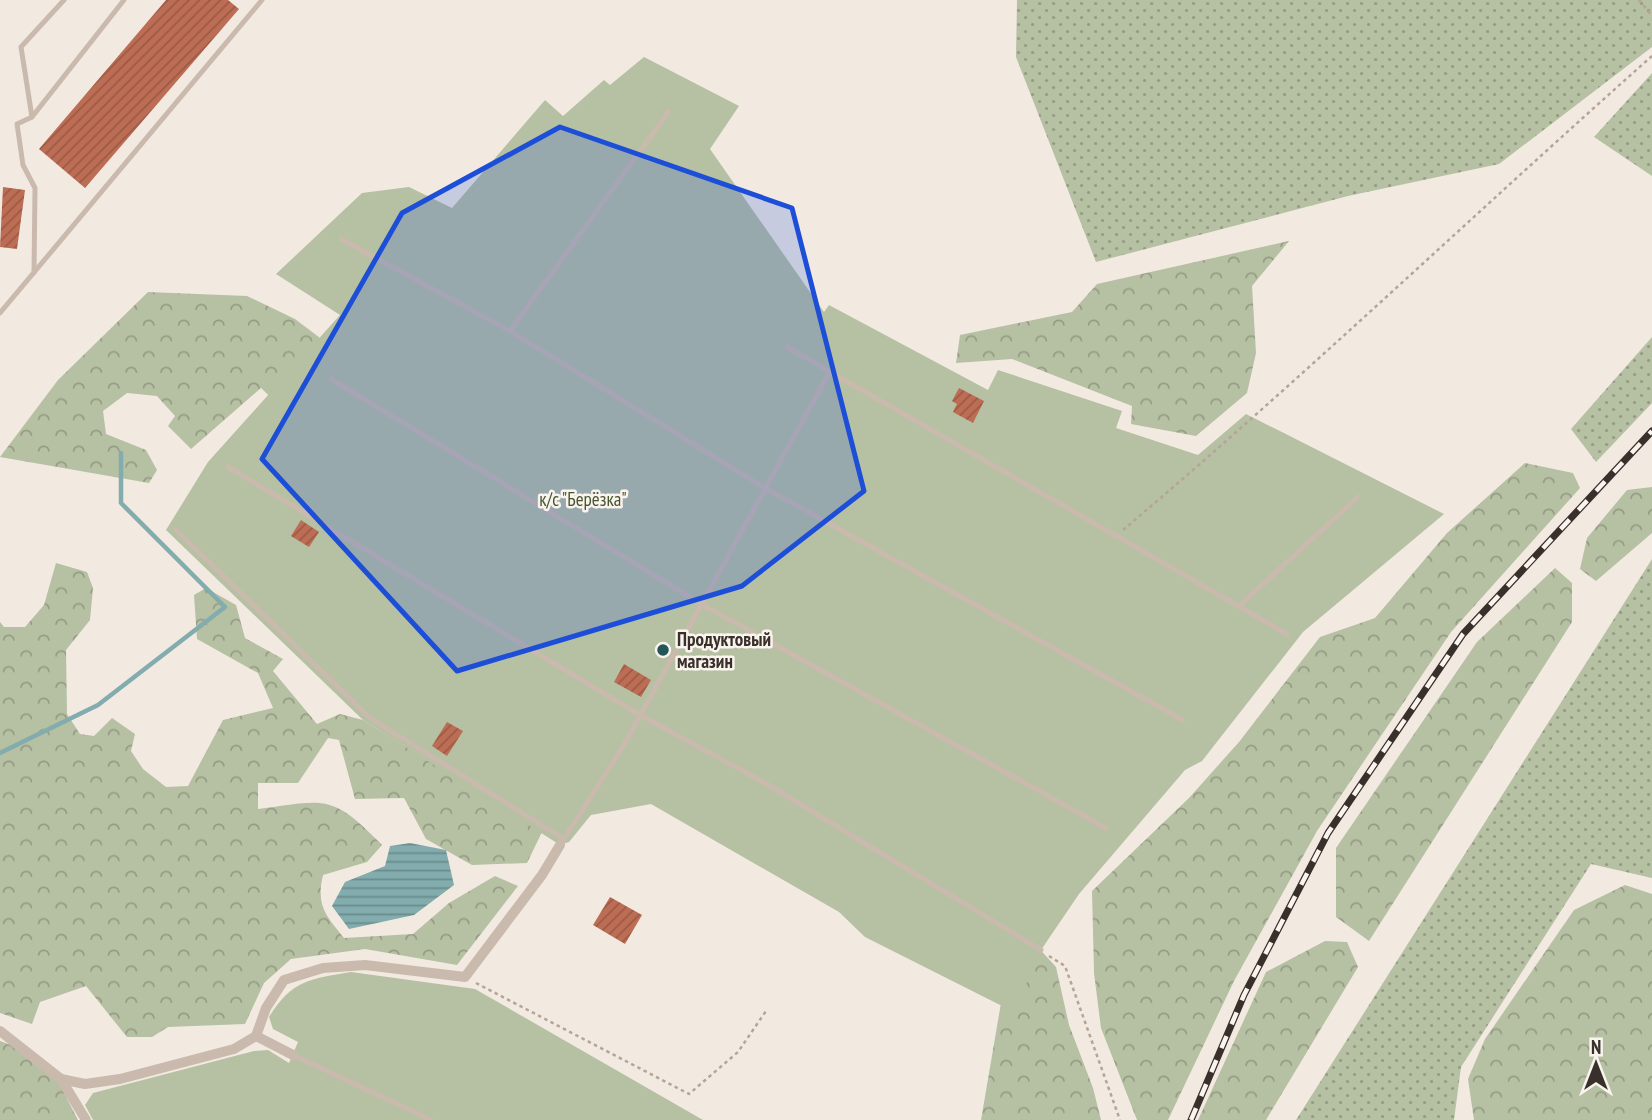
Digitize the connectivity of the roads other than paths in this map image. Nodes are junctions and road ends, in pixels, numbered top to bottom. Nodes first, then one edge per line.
1 (64, 0) edge
2 (124, 0) edge
3 (262, 0) edge
4 (669, 111) dead end
5 (32, 117) junction
6 (341, 239) dead end
7 (34, 273) junction
8 (0, 313) edge
9 (510, 331) junction
10 (787, 347) dead end
11 (830, 371) junction
12 (331, 379) dead end
13 (228, 467) dead end
14 (765, 488) junction
15 (1359, 497) dead end
16 (176, 530) dead end
17 (703, 604) junction
18 (1239, 606) junction
19 (1287, 634) dead end
20 (640, 715) junction
21 (1183, 720) dead end
22 (1107, 828) dead end
23 (562, 842) junction
24 (1041, 950) road end
25 (0, 1031) edge
26 (256, 1036) junction
27 (293, 1055) joint
28 (61, 1079) junction
29 (86, 1120) edge
30 (431, 1120) edge

1 - 5 lane
2 - 5 lane
3 - 7 lane
4 - 9 lane
5 - 7 lane
6 - 9 lane
7 - 8 lane
9 - 14 lane
10 - 11 lane
11 - 14 lane
11 - 18 lane
12 - 17 lane
13 - 20 lane
14 - 17 lane
14 - 21 lane
15 - 18 lane
16 - 23 lane
17 - 20 lane
17 - 22 lane
18 - 19 lane
20 - 23 lane
20 - 24 lane
23 - 26 street
25 - 28 street
26 - 27 street
26 - 28 street
27 - 30 lane
28 - 29 street

